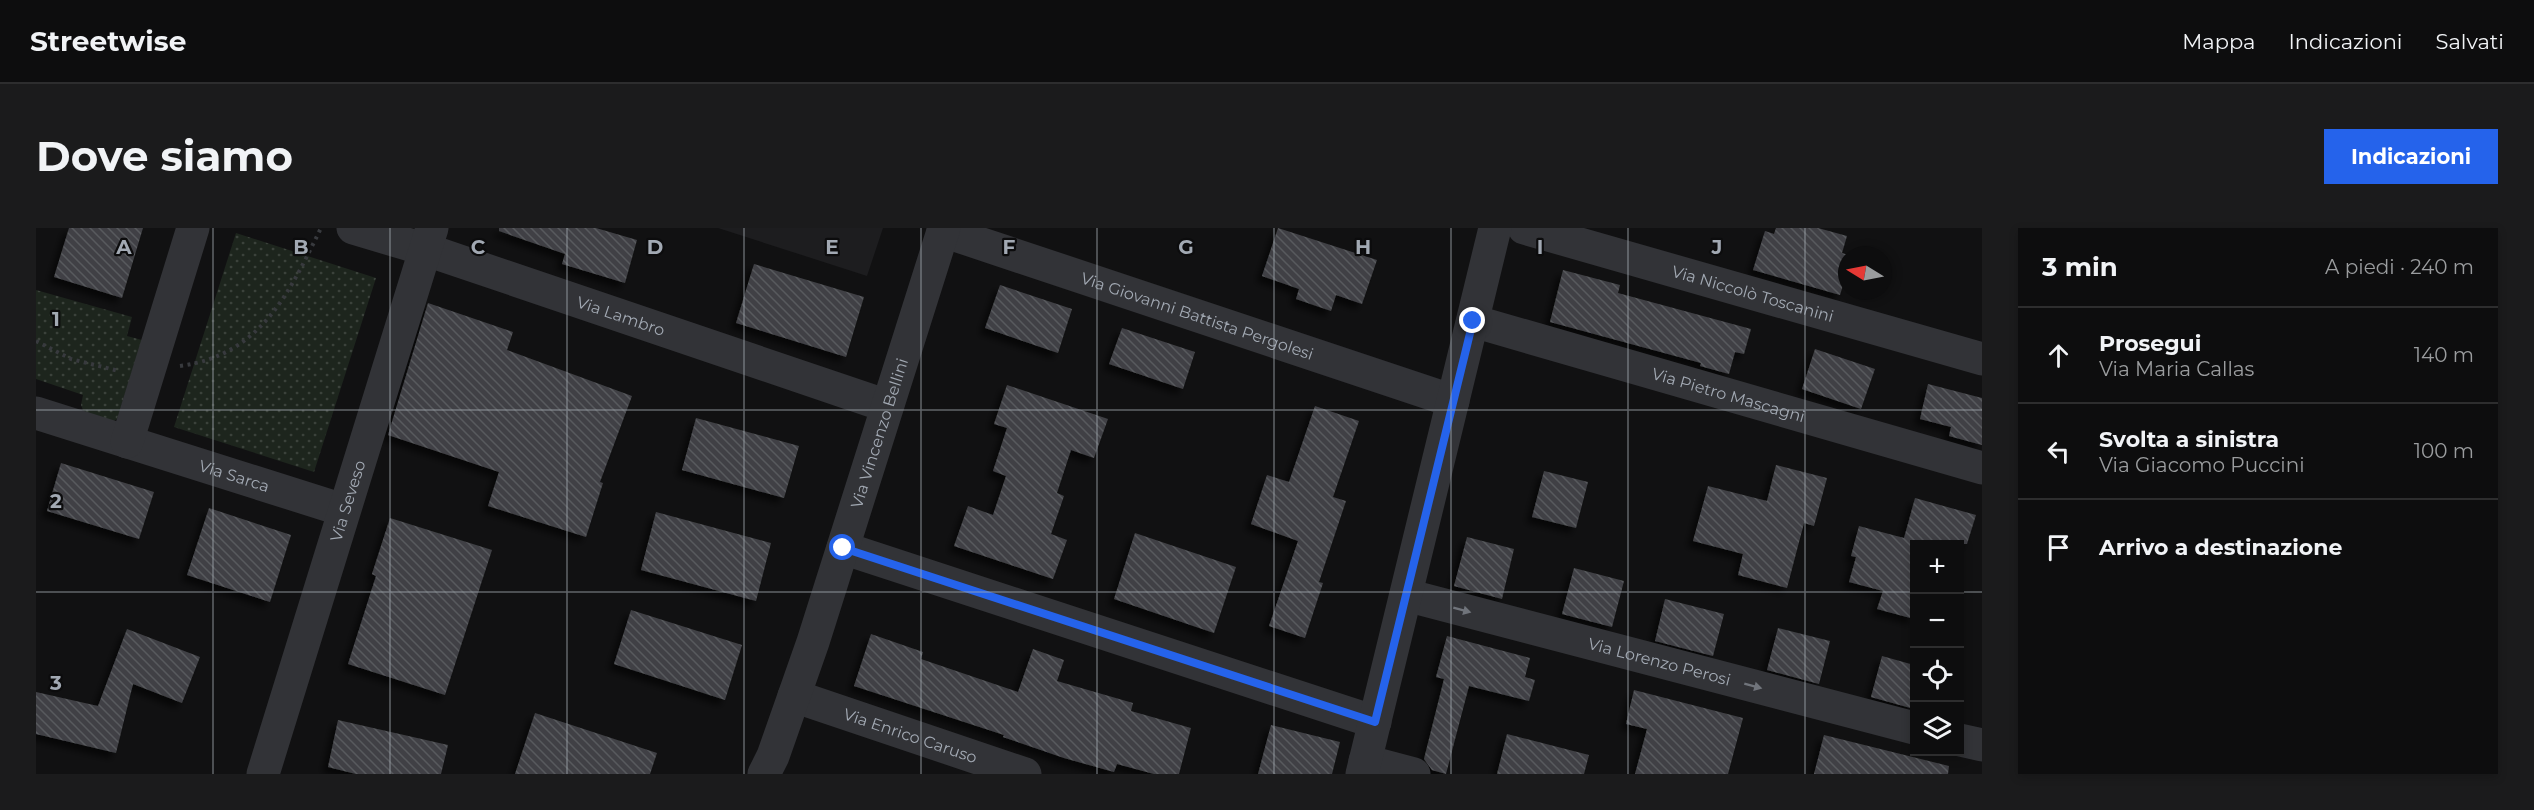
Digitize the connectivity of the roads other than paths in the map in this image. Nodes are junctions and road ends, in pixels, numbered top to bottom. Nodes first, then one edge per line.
1 (193, 228) edge
2 (353, 228) edge
3 (1495, 228) edge
4 (1524, 228) edge
5 (943, 230) edge
6 (429, 239) edge
7 (1473, 321) junction
8 (1982, 359) edge
9 (1453, 402) junction
10 (887, 406) junction
11 (36, 413) edge
12 (127, 442) junction
13 (1982, 468) edge
14 (343, 510) junction
15 (843, 548) junction
16 (1406, 595) junction
17 (794, 696) junction
18 (1375, 722) junction
19 (1910, 727) edge
20 (1964, 741) edge
21 (1982, 745) edge
22 (1364, 767) edge
23 (263, 774) edge
24 (764, 774) edge
25 (1025, 774) edge
26 (1414, 774) edge

1 - 12 street
2 - 6 street, Via Lambro
3 - 7 street
4 - 8 street, Via Niccolò Toscanini
5 - 9 street, Via Giovanni Battista Pergolesi
5 - 10 street, Via Vincenzo Bellini
6 - 10 street, Via Lambro
6 - 14 street, Via Seveso
7 - 9 street
7 - 13 street, Via Pietro Mascagni
9 - 16 street
10 - 15 street, Via Vincenzo Bellini
11 - 12 street, Via Sarca
12 - 14 street, Via Sarca
14 - 23 street, Via Seveso
15 - 17 street, Via Vincenzo Bellini
15 - 18 street
16 - 18 street
16 -> 19 street, Via Lorenzo Perosi
17 - 24 street, Via Vincenzo Bellini
17 - 25 street, Via Enrico Caruso
18 - 22 street
20 - 21 street
22 - 26 street

